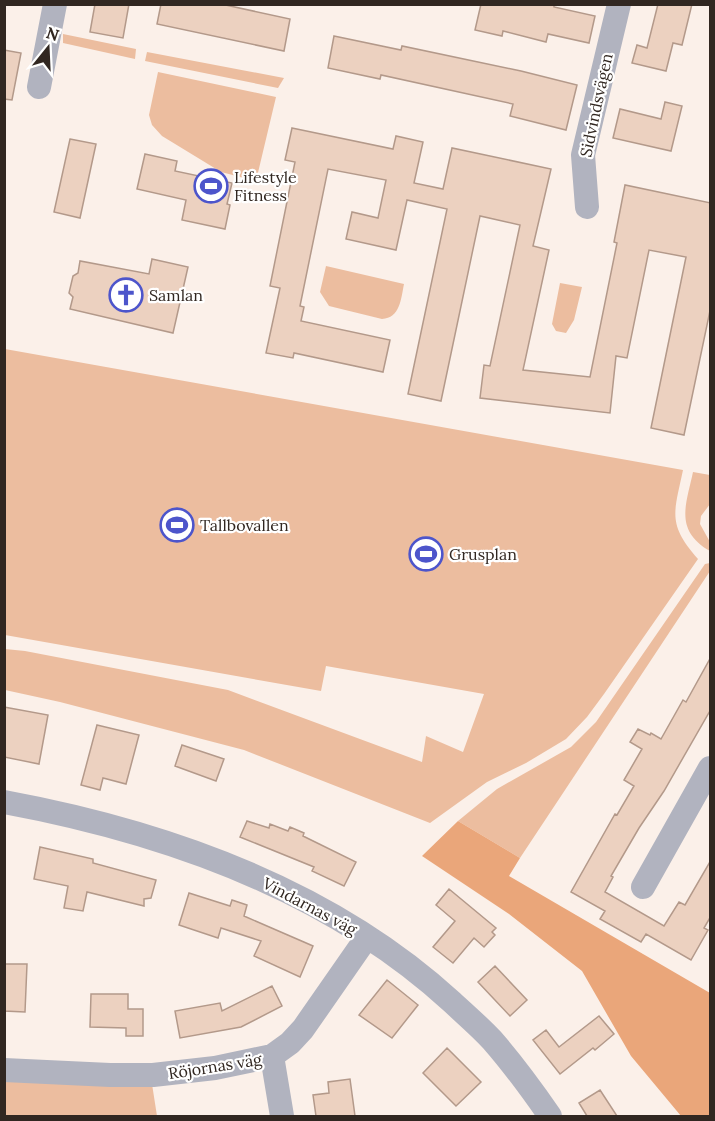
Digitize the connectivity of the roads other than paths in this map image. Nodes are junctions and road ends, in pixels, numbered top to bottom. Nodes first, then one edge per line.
1 (55, 4) edge
2 (619, 4) edge
3 (39, 87) dead end
4 (587, 207) dead end
5 (711, 768) edge
6 (4, 802) edge
7 (643, 887) dead end
8 (367, 937) junction
9 (272, 1056) junction
10 (4, 1070) edge
11 (282, 1116) edge
12 (550, 1116) edge

1 - 3 street
2 - 4 street, Sidvindsvägen
5 - 7 street
6 - 8 street, Vindarnas väg
8 - 9 street, Röjornas väg
8 - 12 street, Vindarnas väg
9 - 10 street, Röjornas väg
9 - 11 street

